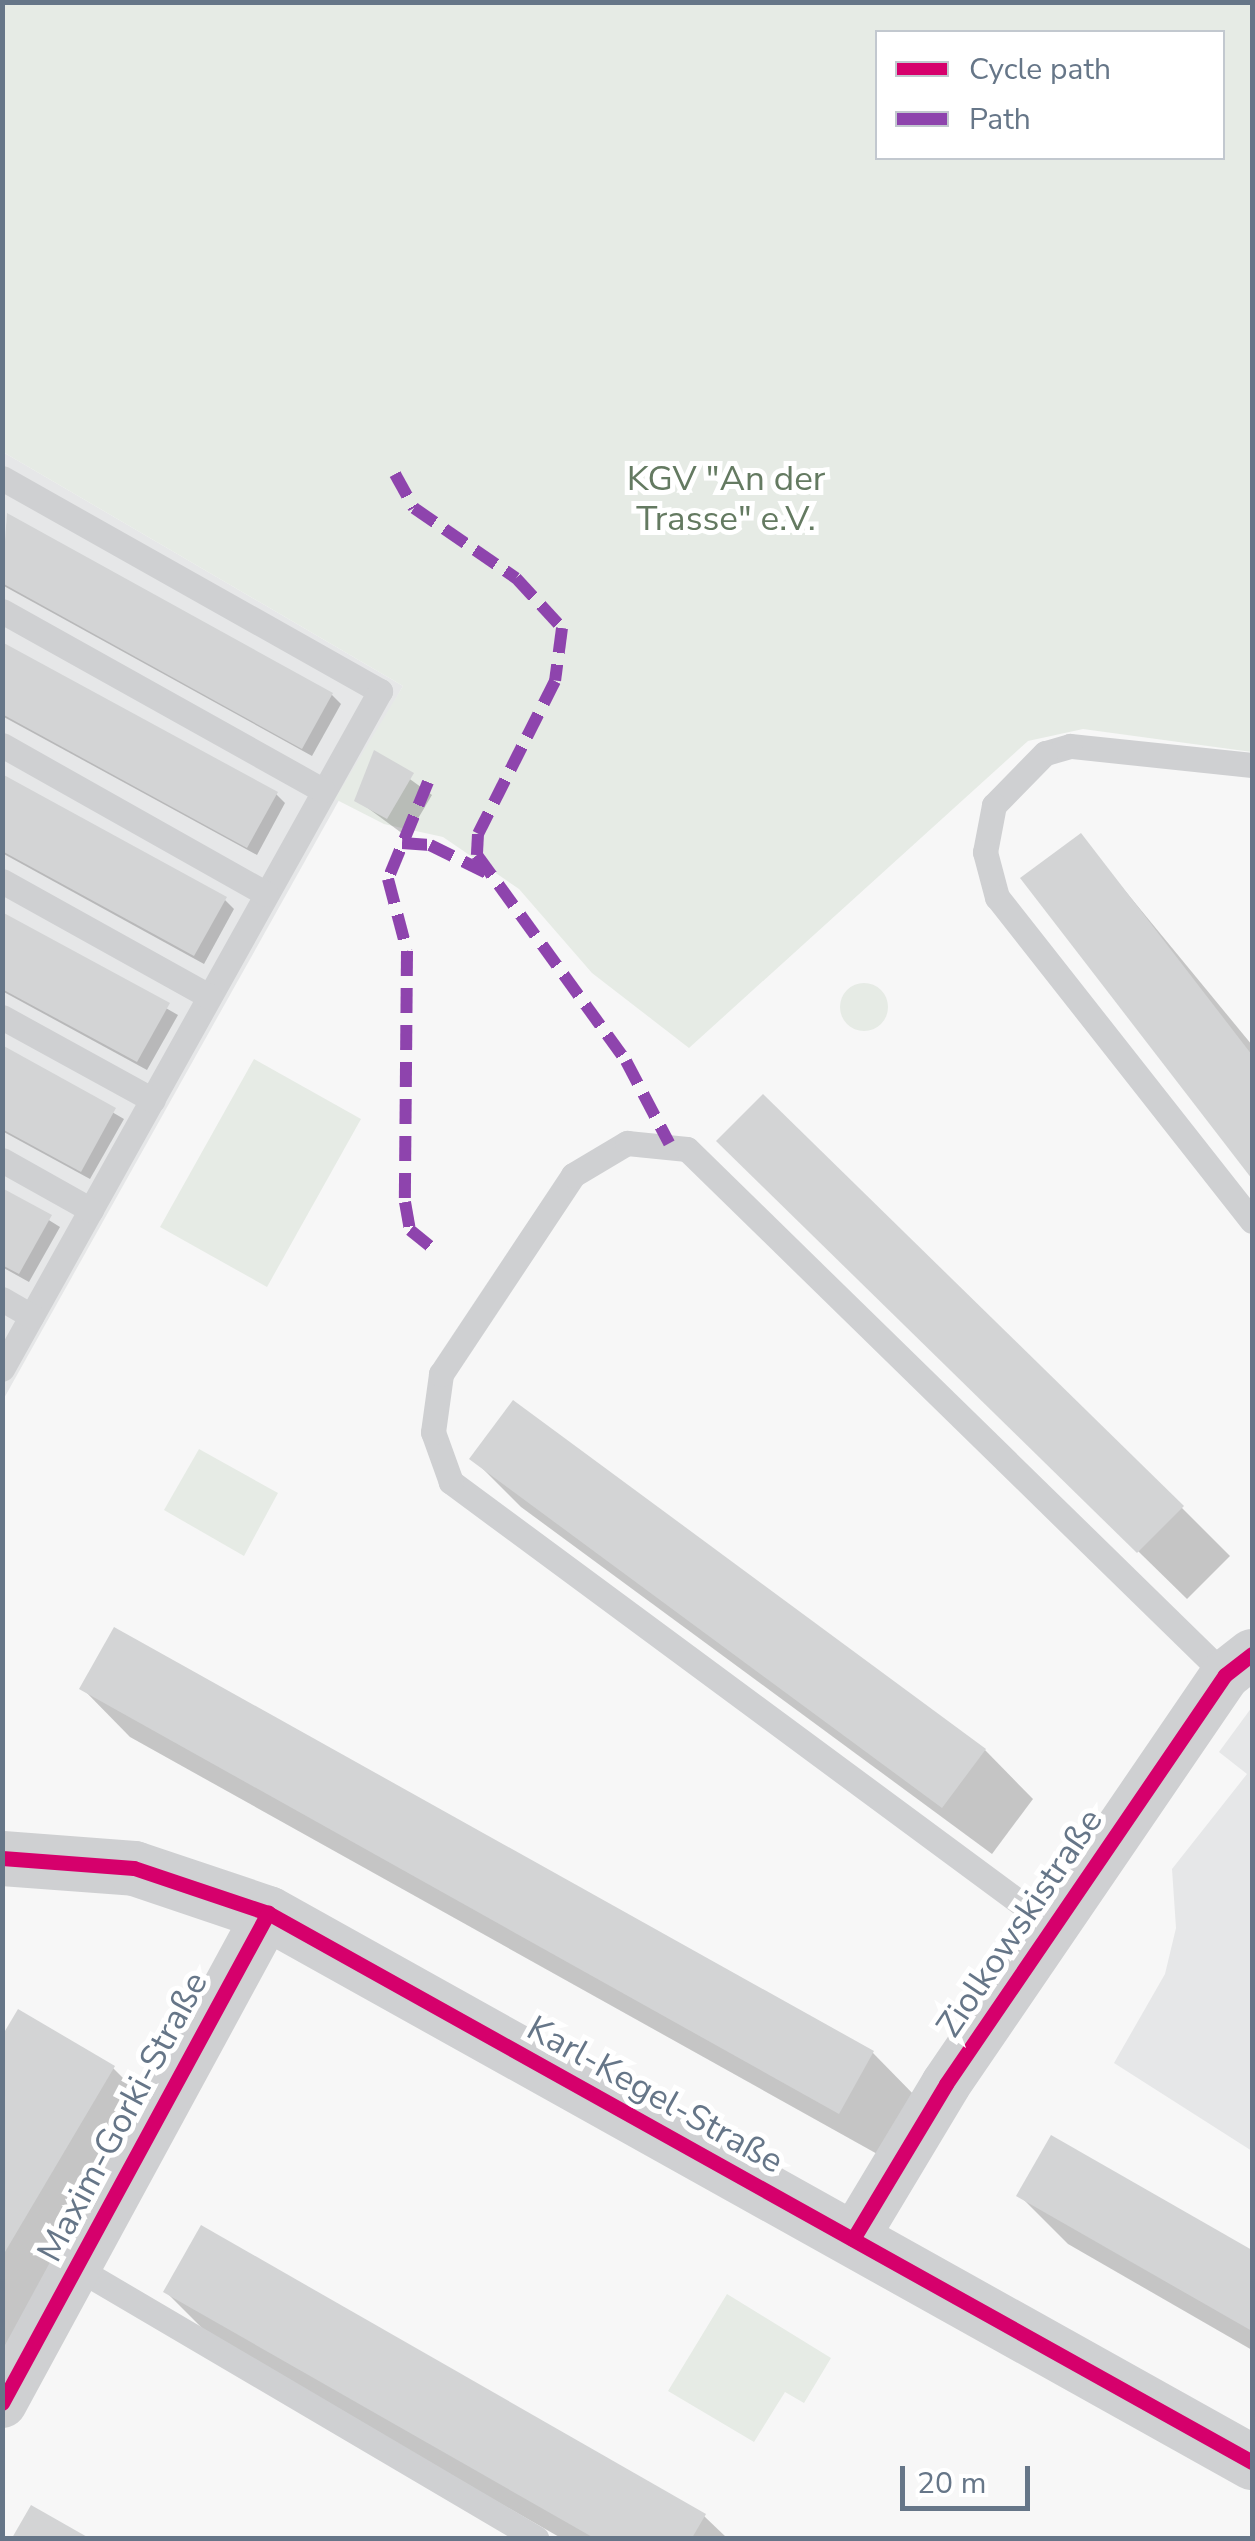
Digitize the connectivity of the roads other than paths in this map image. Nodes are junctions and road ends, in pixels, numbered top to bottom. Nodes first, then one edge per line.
1 (2, 478) edge
2 (2, 611) edge
3 (2, 745) edge
4 (1252, 764) edge
5 (322, 790) junction
6 (2, 881) edge
7 (266, 894) junction
8 (209, 996) junction
9 (2, 1017) edge
10 (152, 1100) junction
11 (2, 1160) edge
12 (91, 1210) junction
13 (1252, 1221) edge
14 (2, 1299) edge
15 (32, 1316) junction
16 (2, 1369) edge
17 (1239, 1665) edge
18 (2, 1858) edge
19 (268, 1913) junction
20 (1053, 1927) junction
21 (852, 2238) junction
22 (76, 2268) junction
23 (2, 2403) edge
24 (1252, 2462) edge
25 (536, 2538) edge

1 - 5 lane
2 - 5 lane
3 - 7 lane
4 - 13 lane
5 - 7 lane
6 - 8 lane
7 - 8 lane
8 - 10 lane
9 - 10 lane
10 - 12 lane
11 - 12 lane
12 - 15 lane
14 - 15 lane
15 - 16 lane
17 - 20 street, Ziolkowskistraße
17 - 20 lane
18 - 19 street, Karl-Kegel-Straße
19 - 21 street, Karl-Kegel-Straße
19 - 22 street, Maxim-Gorki-Straße
20 - 21 street, Ziolkowskistraße
21 - 24 street, Karl-Kegel-Straße
22 - 23 street, Maxim-Gorki-Straße
22 - 25 lane

